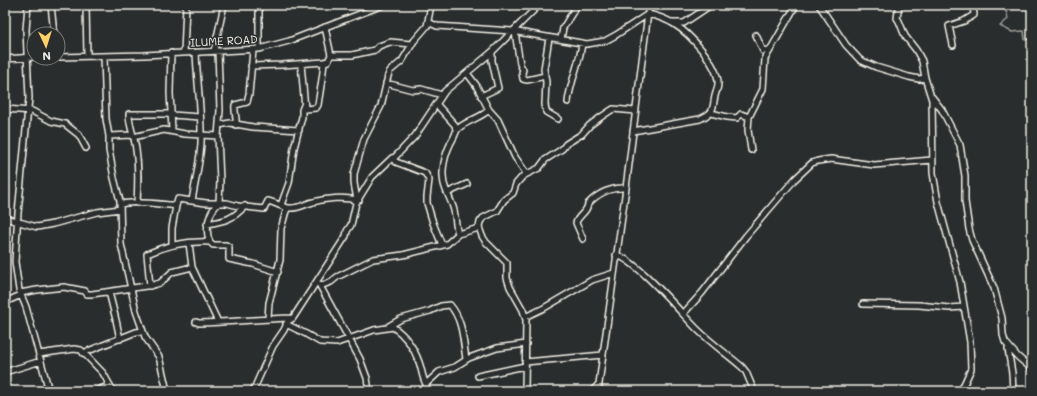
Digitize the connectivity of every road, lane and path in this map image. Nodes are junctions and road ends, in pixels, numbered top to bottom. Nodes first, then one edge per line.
1 (6, 5) edge
2 (28, 5) edge
3 (52, 5) edge
4 (61, 5) edge
5 (86, 5) edge
6 (186, 5) edge
7 (224, 5) edge
8 (259, 5) edge
9 (383, 5) edge
10 (431, 5) edge
11 (539, 5) edge
12 (577, 5) edge
13 (649, 5) edge
14 (711, 5) edge
15 (796, 5) edge
16 (819, 5) edge
17 (899, 5) edge
18 (972, 5) edge
19 (5, 10) edge
20 (648, 14) junction
21 (428, 22) junction
22 (673, 23) junction
23 (26, 26) edge
24 (53, 26) edge
25 (325, 27) junction
26 (514, 32) junction
27 (756, 35) dead end
28 (549, 38) junction
29 (561, 40) junction
30 (582, 43) junction
31 (412, 44) junction
32 (954, 45) dead end
33 (259, 49) junction
34 (253, 50) junction
35 (770, 50) junction
36 (216, 51) junction
37 (196, 52) junction
38 (492, 52) junction
39 (171, 53) junction
40 (184, 53) junction
41 (331, 55) junction
42 (87, 56) junction
43 (104, 56) junction
44 (26, 57) edge
45 (66, 57) edge
46 (5, 58) edge
47 (324, 62) junction
48 (302, 64) junction
49 (27, 66) edge
50 (251, 66) junction
51 (467, 73) junction
52 (545, 76) junction
53 (925, 78) junction
54 (386, 83) junction
55 (442, 95) junction
56 (930, 95) junction
57 (481, 96) junction
58 (568, 102) dead end
59 (437, 105) junction
60 (5, 109) edge
61 (305, 109) junction
62 (28, 110) junction
63 (489, 110) junction
64 (636, 111) junction
65 (711, 113) junction
66 (172, 115) junction
67 (200, 117) junction
68 (748, 117) junction
69 (558, 119) dead end
70 (219, 125) junction
71 (236, 125) junction
72 (172, 130) junction
73 (299, 130) junction
74 (456, 130) junction
75 (633, 131) junction
76 (200, 135) junction
77 (109, 136) junction
78 (132, 136) junction
79 (218, 136) junction
80 (86, 148) dead end
81 (751, 150) dead end
82 (392, 158) junction
83 (932, 160) junction
84 (526, 173) junction
85 (467, 184) dead end
86 (626, 188) junction
87 (447, 194) junction
88 (358, 200) junction
89 (192, 201) junction
90 (138, 203) junction
91 (219, 203) junction
92 (281, 205) junction
93 (176, 206) junction
94 (245, 206) junction
95 (120, 207) junction
96 (287, 209) junction
97 (5, 218) edge
98 (17, 222) junction
99 (207, 224) junction
100 (479, 228) junction
101 (458, 234) junction
102 (583, 239) dead end
103 (210, 242) junction
104 (189, 243) junction
105 (172, 245) junction
106 (442, 245) junction
107 (616, 255) junction
108 (192, 267) junction
109 (278, 272) junction
110 (614, 273) junction
111 (316, 281) junction
112 (150, 286) junction
113 (320, 286) junction
114 (131, 288) junction
115 (109, 292) junction
116 (21, 294) junction
117 (5, 302) edge
118 (863, 304) dead end
119 (964, 307) junction
120 (683, 314) junction
121 (525, 317) junction
122 (268, 318) junction
123 (293, 318) junction
124 (196, 322) dead end
125 (218, 322) junction
126 (140, 323) junction
127 (286, 324) junction
128 (386, 327) junction
129 (143, 331) junction
130 (136, 332) junction
131 (350, 338) junction
132 (120, 339) junction
133 (526, 344) junction
134 (1008, 348) junction
135 (83, 353) junction
136 (39, 354) junction
137 (603, 355) junction
138 (466, 359) junction
139 (41, 361) junction
140 (525, 364) junction
141 (1032, 369) edge
142 (5, 372) edge
143 (478, 376) dead end
144 (426, 384) junction
145 (599, 384) junction
146 (110, 385) junction
147 (49, 391) edge
148 (96, 391) edge
149 (113, 391) edge
150 (168, 391) edge
151 (253, 391) edge
152 (369, 391) edge
153 (426, 391) edge
154 (525, 391) edge
155 (592, 391) edge
156 (598, 391) edge
157 (754, 391) edge
158 (961, 391) edge
159 (1013, 391) edge

1 - 19 street
2 - 23 street
3 - 24 street
4 - 5 street
5 - 42 street
6 - 40 street
7 - 36 street
8 - 33 street
9 - 25 street, ILUME ROAD
10 - 21 street
11 - 26 street
12 - 29 street
13 - 20 street
14 - 22 street
15 - 35 street
16 - 53 street
17 - 53 street
18 - 32 street
20 - 22 street
20 - 30 street
20 - 64 street
21 - 26 street
21 - 31 street
22 - 65 street
25 - 33 street, ILUME ROAD
25 - 41 street
26 - 28 street
26 - 38 street
26 - 52 street
27 - 35 street
28 - 29 street
28 - 52 street
29 - 30 street
30 - 58 street
31 - 41 street
31 - 54 street
33 - 34 street, ILUME ROAD
34 - 36 street, ILUME ROAD
34 - 50 street
35 - 68 street
36 - 37 street, ILUME ROAD
36 - 70 street
37 - 40 street, ILUME ROAD
37 - 67 street
38 - 51 street
38 - 57 street
39 - 40 street, ILUME ROAD
39 - 43 street, ILUME ROAD
39 - 66 street
41 - 47 street
42 - 43 street, ILUME ROAD
42 - 45 street, ILUME ROAD
43 - 77 street
44 - 46 street
47 - 48 street
47 - 61 street
48 - 50 street
48 - 61 street
49 - 62 street
50 - 71 street
51 - 55 street
51 - 57 street
52 - 69 street
53 - 56 street
54 - 55 street
54 - 88 street
55 - 59 street
56 - 83 street
56 - 134 street
57 - 63 street
59 - 74 street
59 - 82 street
60 - 62 street
61 - 73 street
62 - 80 street
62 - 98 street
63 - 74 street
63 - 84 street
64 - 75 street
64 - 84 street
65 - 68 street
65 - 75 street
66 - 67 street
66 - 72 street
66 - 78 street
67 - 76 street
68 - 81 street
70 - 71 street
70 - 79 street
71 - 73 street
72 - 76 street
72 - 78 street
73 - 92 street
74 - 87 street
75 - 86 street
76 - 79 street
76 - 89 street
77 - 78 street
77 - 95 street
78 - 90 street
79 - 91 street
82 - 88 street
82 - 106 street
83 - 119 street
83 - 120 street
84 - 100 street
85 - 87 street
86 - 102 street
86 - 107 street
87 - 101 street
88 - 96 street
88 - 111 street
89 - 91 street
89 - 93 street
90 - 93 street
90 - 95 street
91 - 94 street
91 - 99 street
92 - 94 street
92 - 96 street
93 - 105 street
94 - 99 street
95 - 98 street
95 - 114 street
96 - 109 street
97 - 98 street
98 - 116 street
99 - 103 street
100 - 101 street
100 - 121 street
101 - 106 street
103 - 104 street
103 - 109 street
104 - 105 street
104 - 108 street
105 - 112 street
106 - 113 street
107 - 110 street
107 - 120 street
108 - 112 street
108 - 125 street
109 - 122 street
110 - 121 street
110 - 137 street
111 - 113 street
111 - 123 street
112 - 114 street
113 - 131 street
114 - 115 street
114 - 126 street
115 - 116 street
115 - 132 street
116 - 117 street
116 - 136 street
118 - 119 street
119 - 158 street
120 - 157 street
121 - 133 street
122 - 123 street
122 - 125 street
123 - 127 street
124 - 125 street
126 - 129 street
126 - 130 street
127 - 131 street
127 - 151 street
128 - 131 street
128 - 138 street
128 - 144 street
129 - 130 street
129 - 150 street
130 - 132 street
131 - 152 street
132 - 135 street
133 - 138 street
133 - 140 street
134 - 141 street
134 - 159 street
135 - 136 street
135 - 146 street
136 - 139 street
137 - 140 street
137 - 145 street
138 - 144 street
139 - 142 street
139 - 147 street
140 - 143 street
140 - 154 street
144 - 153 street
145 - 155 street
145 - 156 street
146 - 148 street
146 - 149 street

